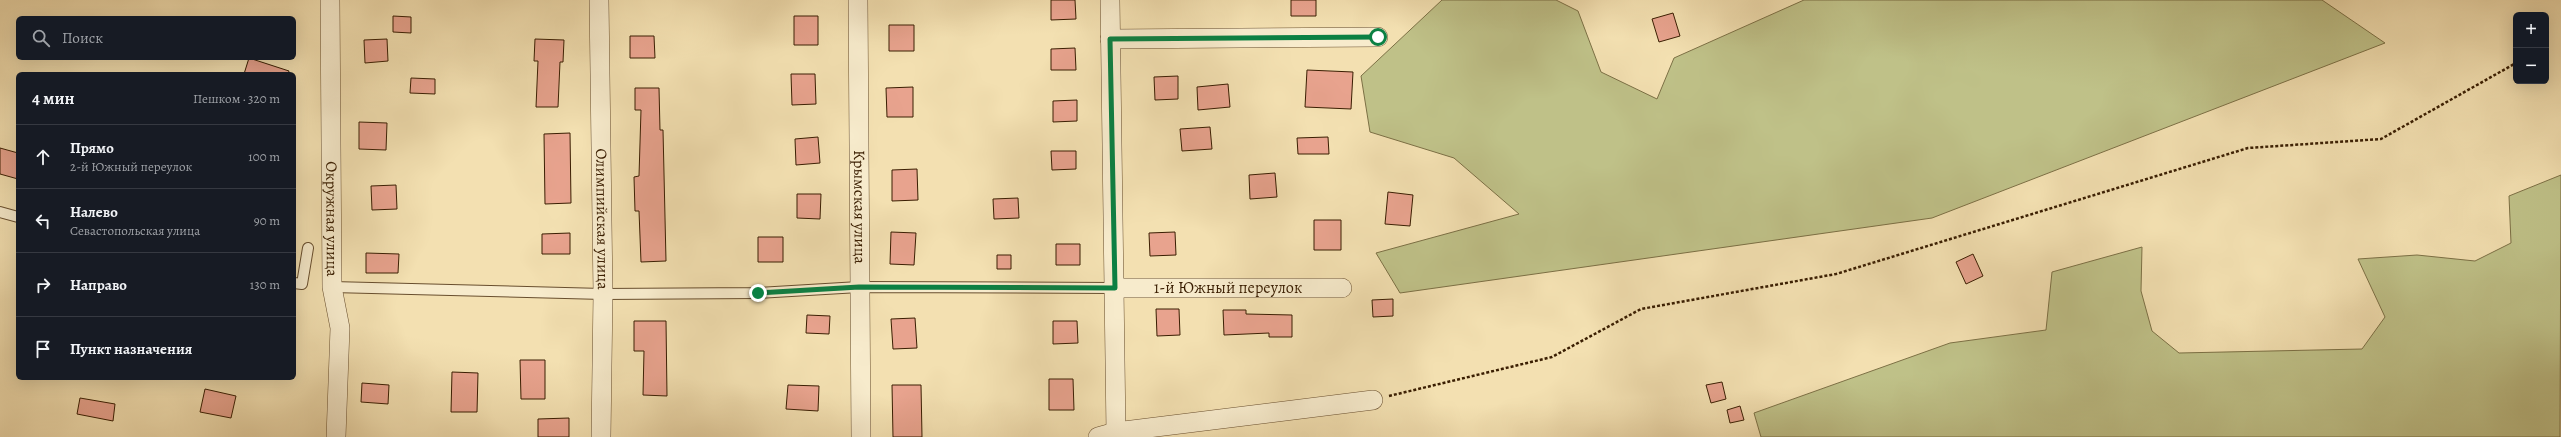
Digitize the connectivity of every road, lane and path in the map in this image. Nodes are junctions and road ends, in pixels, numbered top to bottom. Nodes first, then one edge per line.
1 (330, 0) edge
2 (599, 0) edge
3 (858, 0) edge
4 (1110, 0) edge
5 (1378, 37) dead end
6 (1110, 39) junction
7 (2513, 65) edge
8 (0, 212) edge
9 (16, 216) edge
10 (308, 248) dead end
11 (296, 283) edge
12 (332, 287) junction
13 (859, 287) junction
14 (1115, 288) junction
15 (1342, 288) dead end
16 (603, 294) junction
17 (1373, 400) joint
18 (1116, 432) junction
19 (336, 437) edge
20 (600, 437) edge
21 (861, 437) edge
22 (1098, 437) edge

1 - 12 street, Окружная улица
2 - 16 street, Олимпийская улица
3 - 13 street, Крымская улица
4 - 6 street
5 - 6 street
6 - 14 street
7 - 17 path
8 - 9 lane
10 - 11 lane
12 - 16 lane
12 - 19 street, Окружная улица
13 - 14 lane
13 - 16 lane
13 - 21 street, Крымская улица
14 - 15 street, 1-й Южный переулок
14 - 18 street
16 - 20 street, Олимпийская улица
17 - 18 street
18 - 22 street

